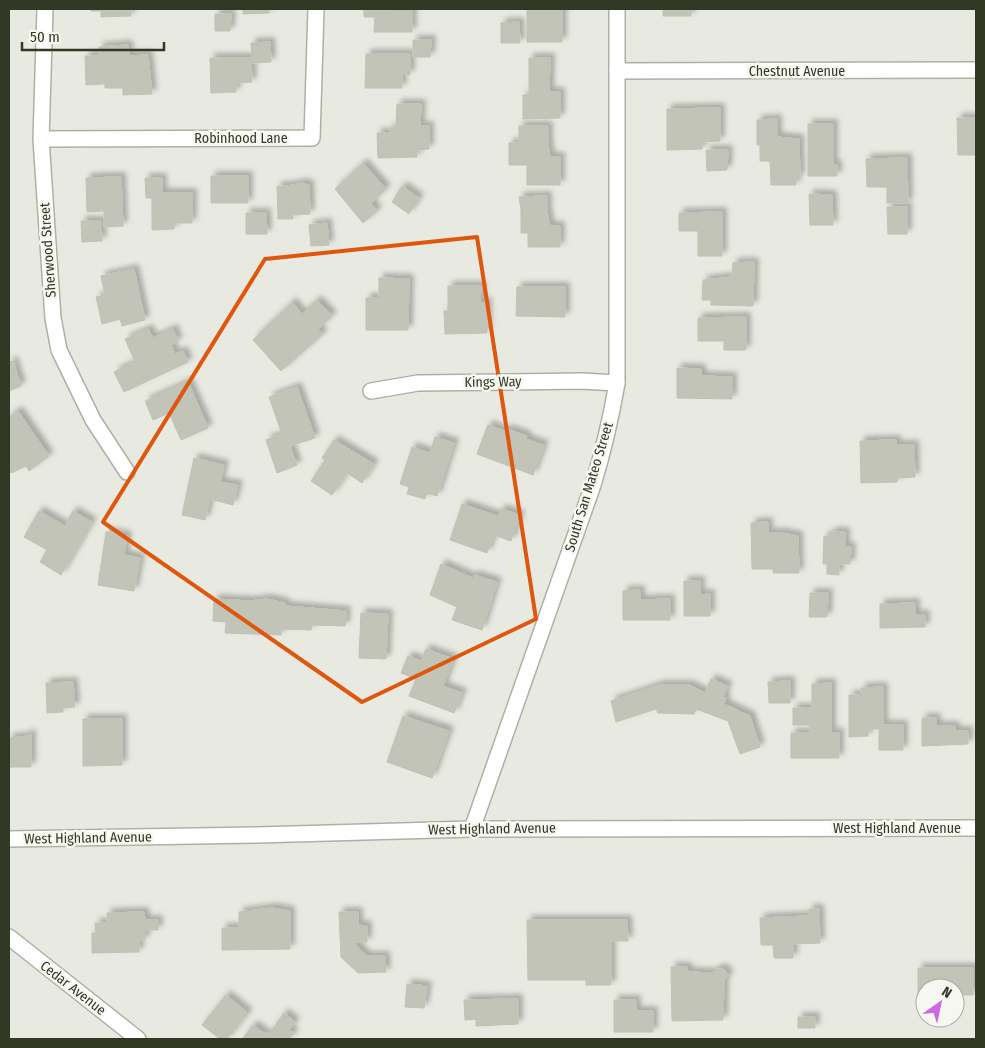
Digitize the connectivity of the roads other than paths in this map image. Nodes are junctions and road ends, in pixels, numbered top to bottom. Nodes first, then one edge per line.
1 (45, 9) edge
2 (316, 9) edge
3 (617, 9) edge
4 (976, 70) edge
5 (617, 71) junction
6 (42, 139) junction
7 (617, 383) junction
8 (370, 391) dead end
9 (127, 472) dead end
10 (976, 828) edge
11 (472, 829) junction
12 (9, 839) edge
13 (9, 937) edge
14 (138, 1039) edge

1 - 6 street, Sherwood Street
2 - 6 street, Robinhood Lane
3 - 5 street, South San Mateo Street
4 - 5 street, Chestnut Avenue
5 - 7 street, South San Mateo Street
6 - 9 street, Sherwood Street
7 - 8 street, Kings Way
7 - 11 street, South San Mateo Street
10 - 11 street, West Highland Avenue
11 - 12 street, West Highland Avenue
13 - 14 street, Cedar Avenue

